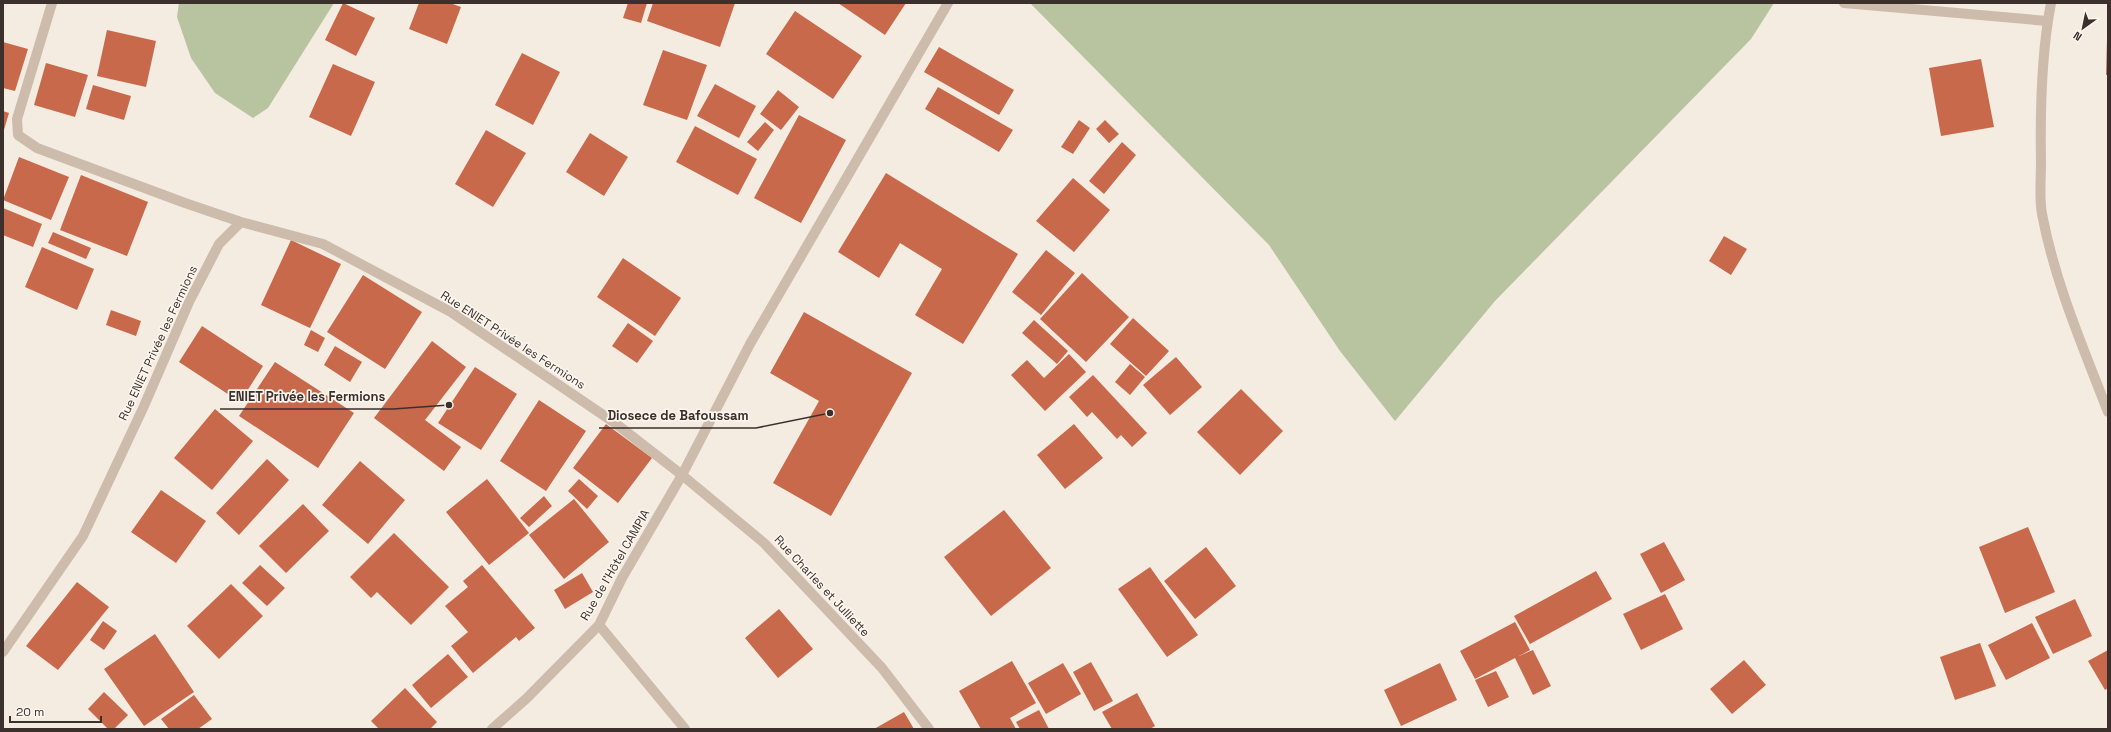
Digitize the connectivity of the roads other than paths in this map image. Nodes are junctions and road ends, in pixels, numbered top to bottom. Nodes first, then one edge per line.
1 (52, 3) edge
2 (948, 3) edge
3 (1844, 3) edge
4 (2051, 3) edge
5 (2048, 21) junction
6 (241, 222) junction
7 (2108, 412) edge
8 (682, 475) junction
9 (599, 625) junction
10 (3, 652) edge
11 (492, 729) edge
12 (685, 729) edge
13 (929, 729) edge

1 - 6 street
2 - 8 street, Rue de l'Hôtel CAMPIA
3 - 5 street
4 - 5 street
5 - 7 street
6 - 8 street, Rue ENIET Privée les Fermions
6 - 10 street, Rue ENIET Privée les Fermions
8 - 9 street, Rue de l'Hôtel CAMPIA
8 - 13 street, Rue Charles et Julliette
9 - 11 street, Rue de l'Hôtel CAMPIA
9 - 12 street

